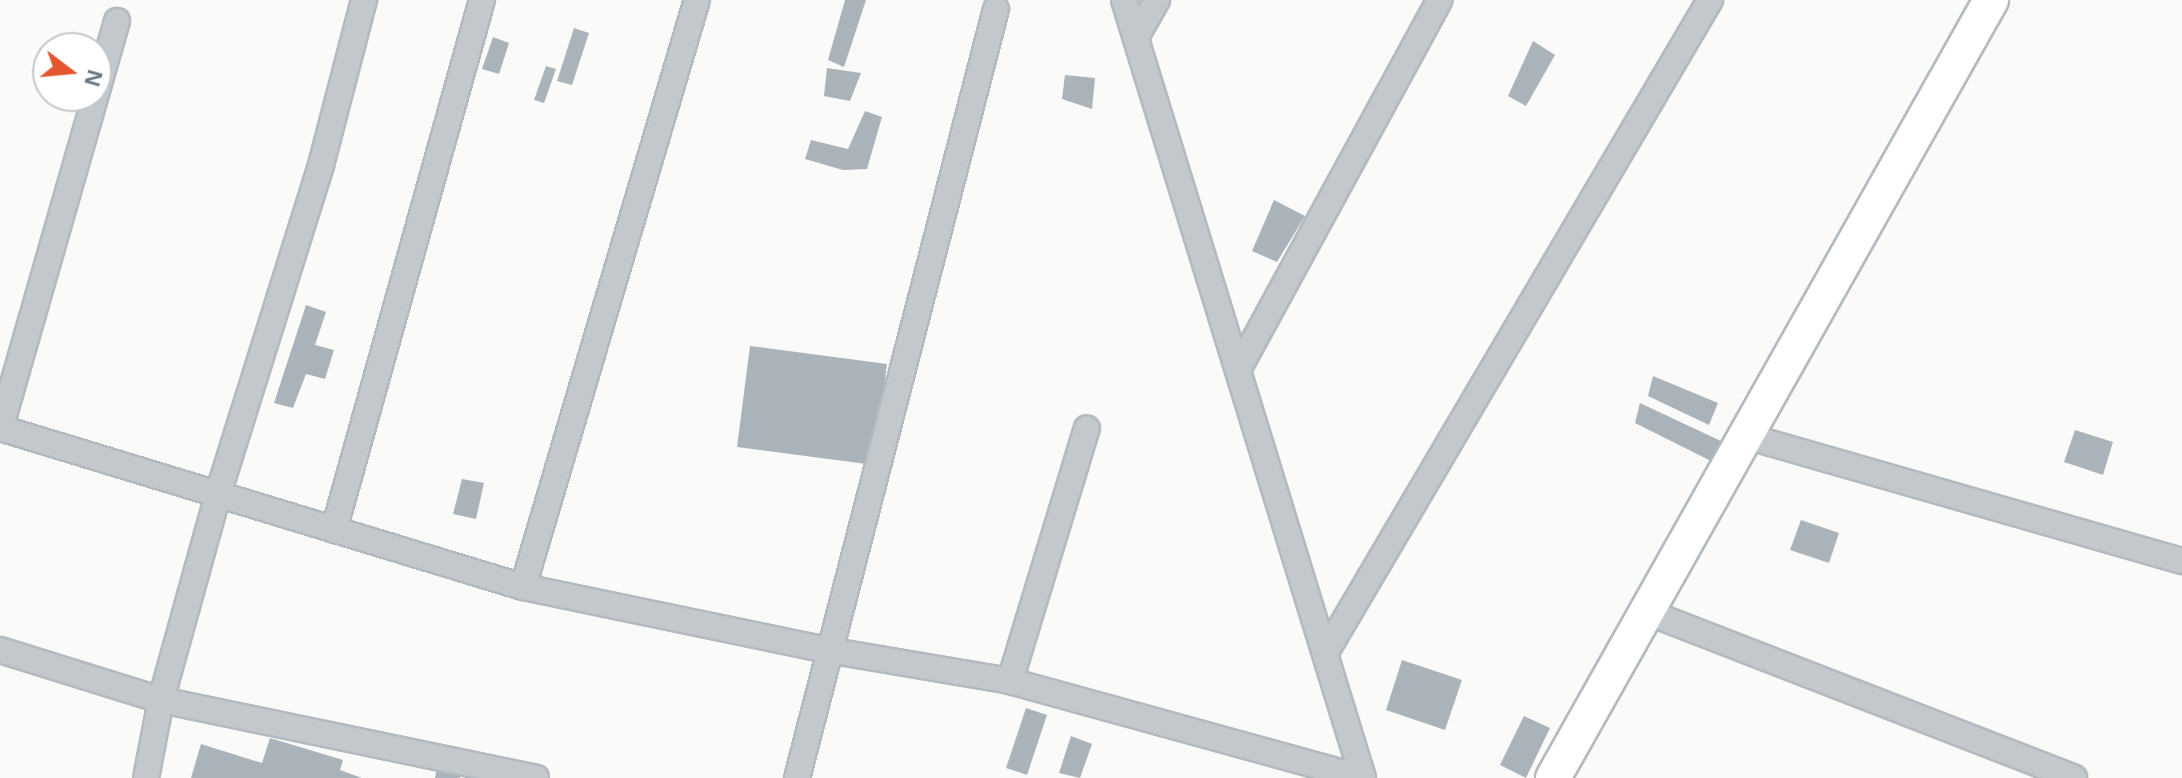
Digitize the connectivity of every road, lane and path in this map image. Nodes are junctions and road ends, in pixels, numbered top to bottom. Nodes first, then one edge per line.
1 (364, 0) edge
2 (482, 0) edge
3 (697, 0) edge
4 (1124, 0) edge
5 (1157, 0) edge
6 (1440, 0) edge
7 (1710, 0) edge
8 (1991, 0) edge
9 (996, 9) dead end
10 (117, 21) dead end
11 (1136, 37) junction
12 (1239, 368) junction
13 (1087, 428) dead end
14 (1746, 436) junction
15 (218, 494) junction
16 (334, 530) junction
17 (2182, 561) edge
18 (523, 587) junction
19 (1647, 612) junction
20 (0, 650) edge
21 (833, 651) junction
22 (1326, 652) junction
23 (1010, 681) junction
24 (161, 700) junction
25 (146, 778) edge
26 (535, 778) edge
27 (797, 778) edge
28 (1362, 778) edge
29 (1553, 778) edge
30 (2074, 778) edge

1 - 15 street
2 - 16 street
3 - 18 street
4 - 11 street
5 - 11 street
6 - 12 street
7 - 22 street
8 - 14 street
9 - 21 street
10 - 15 street
11 - 12 street
12 - 22 street
13 - 23 street
14 - 17 street
14 - 19 street
15 - 16 street
15 - 24 street
16 - 18 street
18 - 21 street
19 - 29 street
19 - 30 street
20 - 24 street
21 - 23 street
21 - 27 street
22 - 28 street
23 - 28 street
24 - 25 street
24 - 26 street

